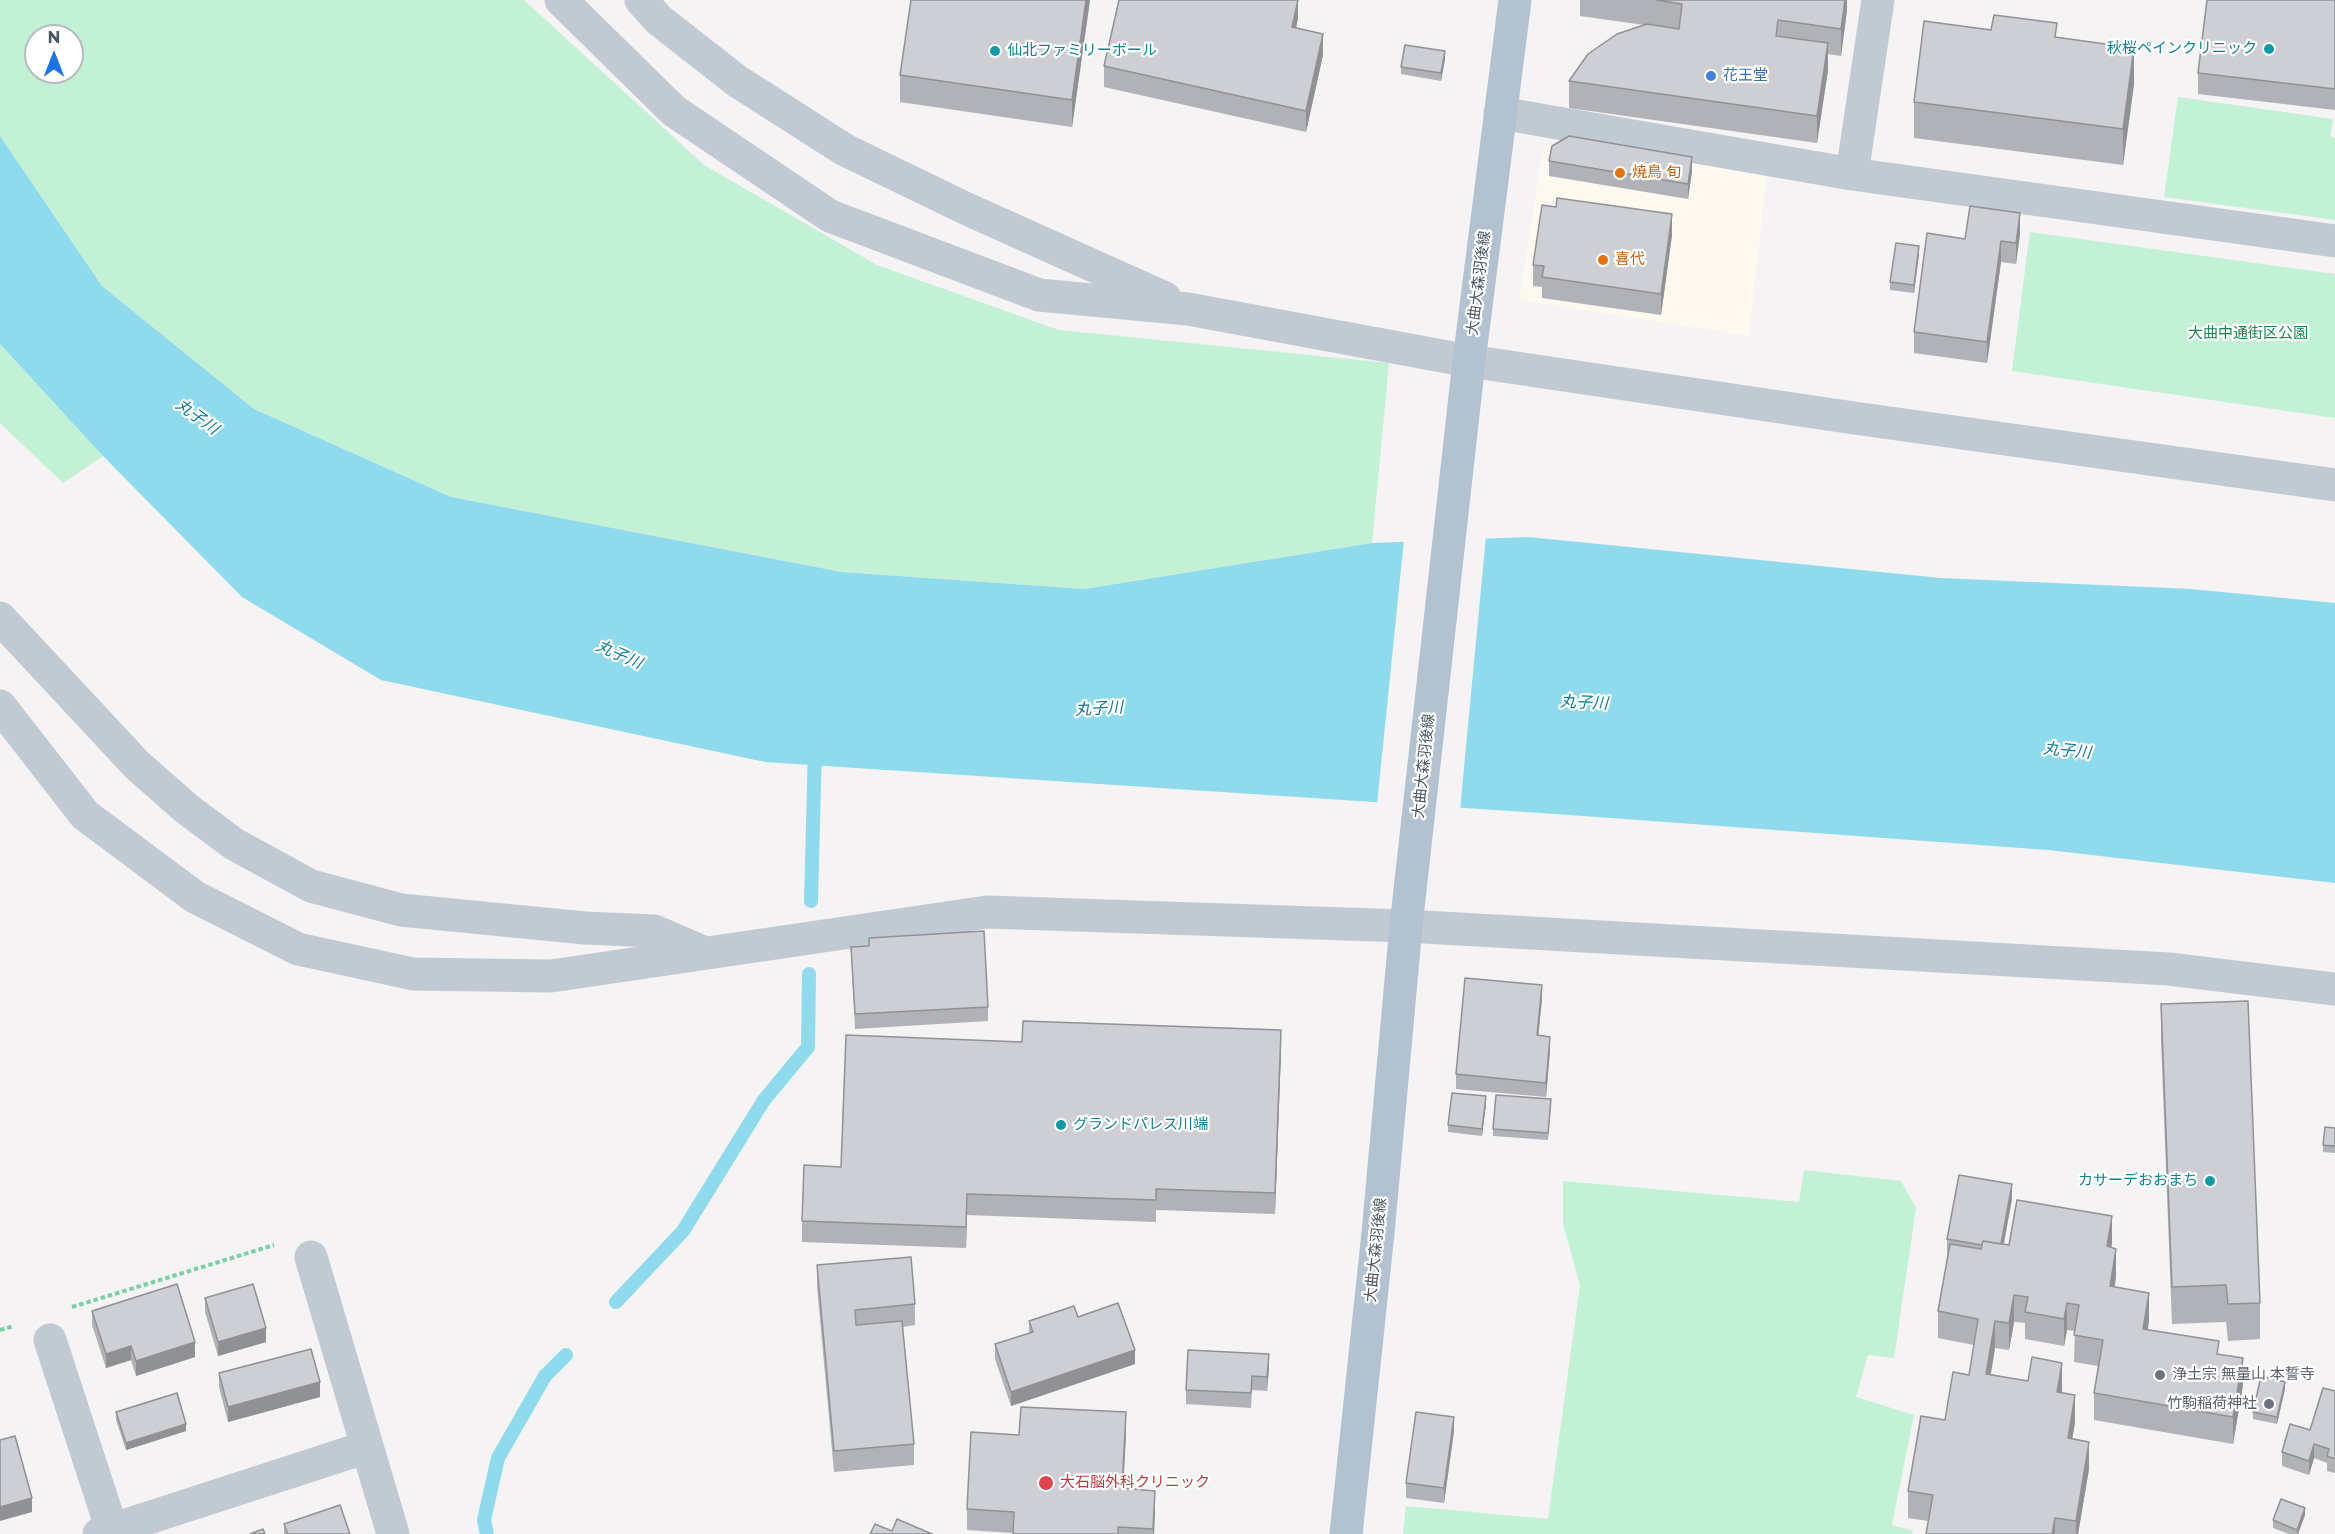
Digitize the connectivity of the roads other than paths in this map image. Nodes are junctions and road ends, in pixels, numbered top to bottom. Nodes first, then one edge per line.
1 (561, 0) edge
2 (641, 0) edge
3 (1515, 0) edge
4 (1878, 0) edge
5 (1500, 113) junction
6 (1852, 174) junction
7 (2335, 241) edge
8 (1188, 309) junction
9 (1469, 360) junction
10 (2335, 485) edge
11 (0, 618) edge
12 (0, 706) edge
13 (1406, 926) junction
14 (705, 953) junction
15 (2335, 989) edge
16 (311, 1257) dead end
17 (50, 1340) dead end
18 (367, 1447) junction
19 (106, 1532) edge
20 (393, 1534) edge
21 (1346, 1534) edge

1 - 8 street
2 - 8 street
3 - 5 main road, 大曲大森羽後線
4 - 6 street
5 - 6 street
5 - 9 main road, 大曲大森羽後線
6 - 7 street
8 - 9 street
9 - 10 street
9 - 13 main road, 大曲大森羽後線
11 - 14 street
12 - 14 street
13 - 14 street
13 - 15 street
13 - 21 main road, 大曲大森羽後線
16 - 18 street
17 - 19 street
18 - 19 street
18 - 20 street

